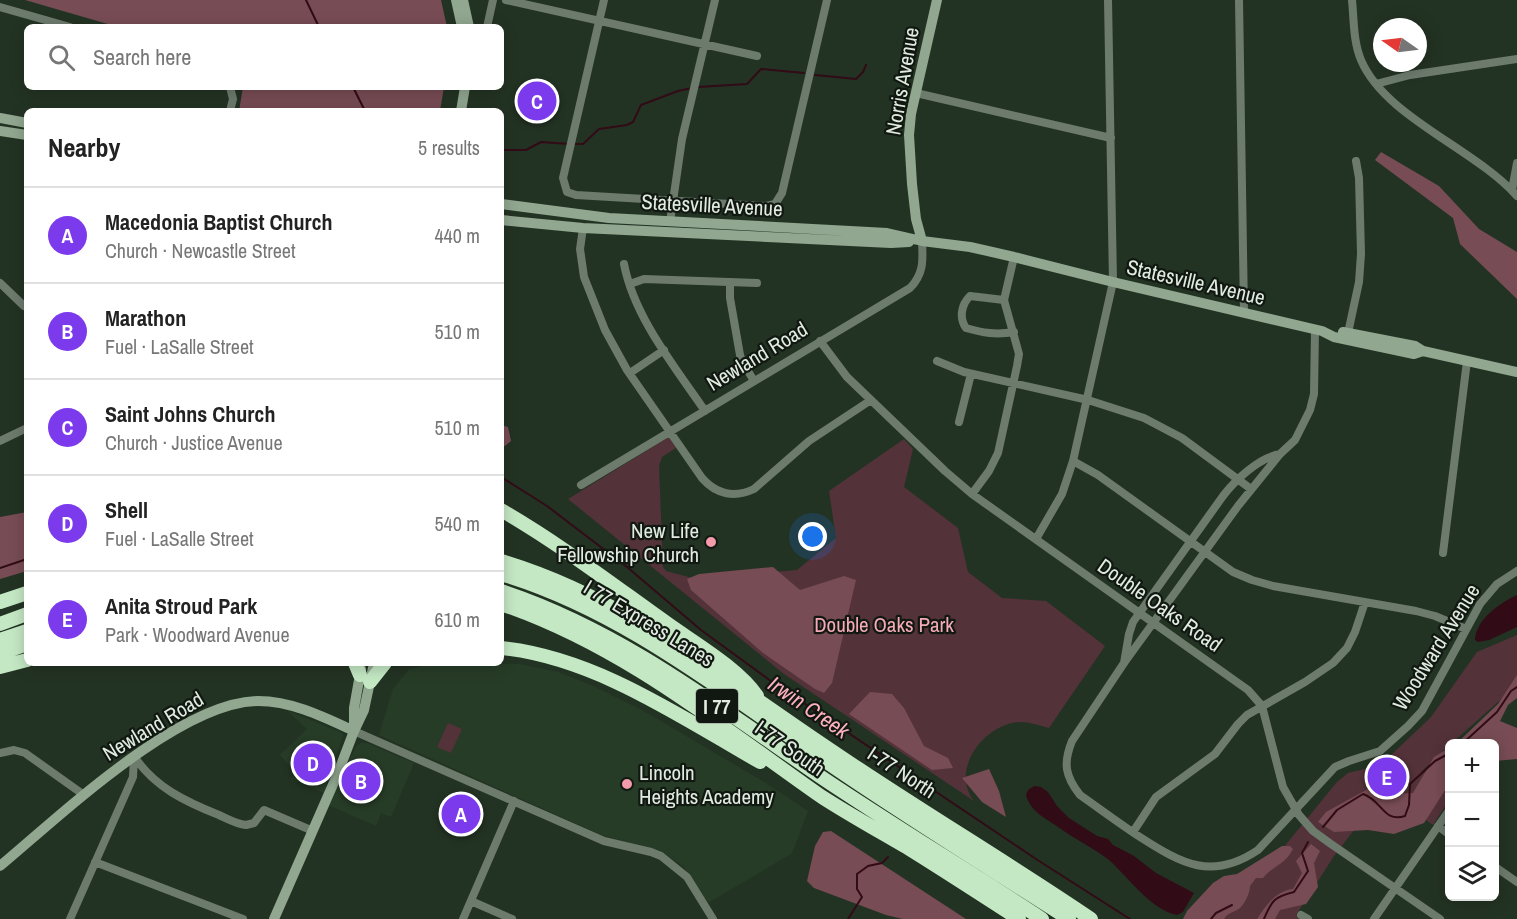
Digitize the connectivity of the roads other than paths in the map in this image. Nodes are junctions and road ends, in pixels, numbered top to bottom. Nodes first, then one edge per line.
1 (456, 0) edge
2 (463, 0) edge
3 (494, 0) edge
4 (506, 0) edge
5 (604, 0) edge
6 (715, 0) edge
7 (827, 0) edge
8 (938, 0) edge
9 (1108, 0) edge
10 (1239, 0) edge
11 (1352, 0) edge
12 (0, 7) edge
13 (600, 21) junction
14 (60, 24) edge
15 (461, 24) edge
16 (468, 24) edge
17 (489, 24) edge
18 (705, 44) junction
19 (757, 56) dead end
20 (1517, 59) edge
21 (1376, 84) junction
22 (231, 90) edge
23 (464, 90) edge
24 (916, 93) junction
25 (231, 108) edge
26 (462, 108) edge
27 (0, 118) edge
28 (24, 122) edge
29 (0, 130) edge
30 (24, 134) edge
31 (1111, 138) junction
32 (1356, 161) dead end
33 (1517, 164) edge
34 (1514, 193) edge
35 (672, 201) junction
36 (504, 204) edge
37 (504, 220) edge
38 (670, 222) junction
39 (583, 228) junction
40 (922, 241) junction
41 (1014, 256) junction
42 (624, 264) dead end
43 (730, 282) junction
44 (1113, 282) junction
45 (0, 283) edge
46 (757, 283) dead end
47 (630, 284) junction
48 (1004, 300) junction
49 (24, 306) dead end
50 (1244, 312) junction
51 (1319, 330) junction
52 (1014, 332) junction
53 (1348, 333) junction
54 (820, 341) junction
55 (664, 350) junction
56 (1423, 351) junction
57 (937, 361) dead end
58 (1467, 361) junction
59 (1517, 372) edge
60 (630, 373) junction
61 (971, 374) junction
62 (754, 381) junction
63 (1013, 383) junction
64 (872, 400) junction
65 (1088, 400) junction
66 (705, 411) junction
67 (959, 422) dead end
68 (24, 429) edge
69 (670, 432) junction
70 (0, 441) edge
71 (1280, 454) junction
72 (1073, 460) junction
73 (1238, 480) junction
74 (581, 485) dead end
75 (1251, 489) junction
76 (972, 494) junction
77 (504, 512) edge
78 (1036, 539) junction
79 (1190, 542) junction
80 (1204, 552) junction
81 (1443, 553) dead end
82 (504, 562) edge
83 (1517, 571) edge
84 (504, 575) edge
85 (504, 592) edge
86 (24, 594) edge
87 (0, 602) edge
88 (1365, 602) junction
89 (504, 605) edge
90 (1140, 612) junction
91 (24, 615) edge
92 (1155, 622) junction
93 (0, 624) edge
94 (1466, 629) junction
95 (24, 632) edge
96 (0, 640) edge
97 (24, 645) edge
98 (504, 649) edge
99 (0, 654) edge
100 (24, 661) edge
101 (1124, 663) junction
102 (376, 666) edge
103 (0, 667) edge
104 (362, 671) edge
105 (764, 705) junction
106 (1262, 706) junction
107 (354, 708) junction
108 (329, 720) junction
109 (354, 731) junction
110 (0, 753) edge
111 (134, 756) junction
112 (84, 795) junction
113 (825, 798) junction
114 (514, 801) junction
115 (1295, 810) junction
116 (1445, 815) edge
117 (1438, 826) junction
118 (313, 831) junction
119 (1132, 832) junction
120 (1445, 832) edge
121 (95, 862) junction
122 (0, 867) edge
123 (1499, 869) edge
124 (1517, 882) edge
125 (1395, 888) junction
126 (471, 901) junction
127 (70, 919) edge
128 (243, 919) edge
129 (274, 919) edge
130 (463, 919) edge
131 (512, 919) edge
132 (713, 919) edge
133 (1019, 919) edge
134 (1042, 919) edge
135 (1069, 919) edge
136 (1091, 919) edge
137 (1374, 919) edge
138 (1440, 919) edge

1 - 15 main road
2 - 16 main road
3 - 17 street
4 - 13 street
5 - 13 street
6 - 18 street
7 - 35 street
8 - 24 main road, Norris Avenue
9 - 31 street
10 - 50 street
11 - 21 street
12 - 14 street
13 - 18 street
13 - 35 street
18 - 19 street
18 - 35 street
20 - 21 street
21 - 34 street
22 - 25 street
23 - 26 main road
24 - 31 street
24 - 40 main road, Norris Avenue
27 - 28 main road
29 - 30 main road
31 - 44 street
32 - 53 street
33 - 34 street
35 - 38 street
36 - 38 main road, Statesville Avenue
37 - 39 main road, Statesville Avenue
38 - 40 main road, Statesville Avenue
39 - 40 main road, Statesville Avenue
39 - 60 street
40 - 41 main road, Statesville Avenue
40 - 54 street, Newland Road
41 - 44 main road, Statesville Avenue
41 - 48 street
42 - 47 street
43 - 46 street
43 - 47 street
43 - 62 street
44 - 50 main road, Statesville Avenue
44 - 65 street
45 - 49 street
47 - 55 street
48 - 52 street
48 - 52 street
50 - 51 main road, Statesville Avenue
51 - 53 main road, Statesville Avenue
51 - 56 main road, Statesville Avenue
51 - 71 street
52 - 63 street
53 - 56 main road, Statesville Avenue
54 - 62 street, Newland Road
54 - 64 street, Double Oaks Road
55 - 60 street
55 - 66 street
56 - 58 main road, Statesville Avenue
57 - 61 street
58 - 59 main road, Statesville Avenue
58 - 81 street
60 - 69 street
61 - 63 street
61 - 67 street
62 - 66 street, Newland Road
63 - 65 street
63 - 76 street
64 - 69 street
64 - 76 street, Double Oaks Road
65 - 72 street
65 - 73 street
66 - 69 street, Newland Road
68 - 70 street
69 - 74 street, Newland Road
71 - 73 street
71 - 75 street
72 - 78 street
72 - 79 street
73 - 75 street
73 - 79 street
75 - 80 street
76 - 78 street, Double Oaks Road
77 - 105 highway
78 - 90 street, Double Oaks Road
79 - 80 street
79 - 90 street
80 - 88 street
80 - 92 street
82 - 105 highway, I-77 North / I 77
83 - 94 street, Woodward Avenue
84 - 135 highway, I 77 Express Lanes / I 77
85 - 134 highway, I 77 Express Lanes / I 77
86 - 87 highway
88 - 94 street
88 - 106 street
89 - 113 highway, I-77 South / I 77
90 - 92 street, Double Oaks Road
90 - 101 street
91 - 93 highway
92 - 101 street
92 - 106 street, Double Oaks Road
94 - 115 street, Woodward Avenue
95 - 96 highway
97 - 99 highway
98 - 113 highway
100 - 103 highway
101 - 119 street, Woodward Avenue
102 - 104 highway
104 - 107 main road
104 - 109 main road
105 - 136 highway, I-77 North / I 77
106 - 115 street
106 - 119 street
107 - 108 main road
107 - 109 main road
108 - 109 main road, Newland Road
108 - 111 main road, Newland Road
109 - 114 street
109 - 118 main road
110 - 112 street
111 - 112 main road, Newland Road
111 - 118 street
111 - 121 street
112 - 122 main road, Newland Road
113 - 133 highway, I-77 South / I 77
114 - 126 street
114 - 132 street
115 - 119 street, Woodward Avenue
115 - 125 street
116 - 117 street
117 - 120 street
117 - 125 street
118 - 129 main road
121 - 127 street
121 - 128 street
123 - 124 street
125 - 137 street
125 - 138 street
126 - 130 street
126 - 131 street

